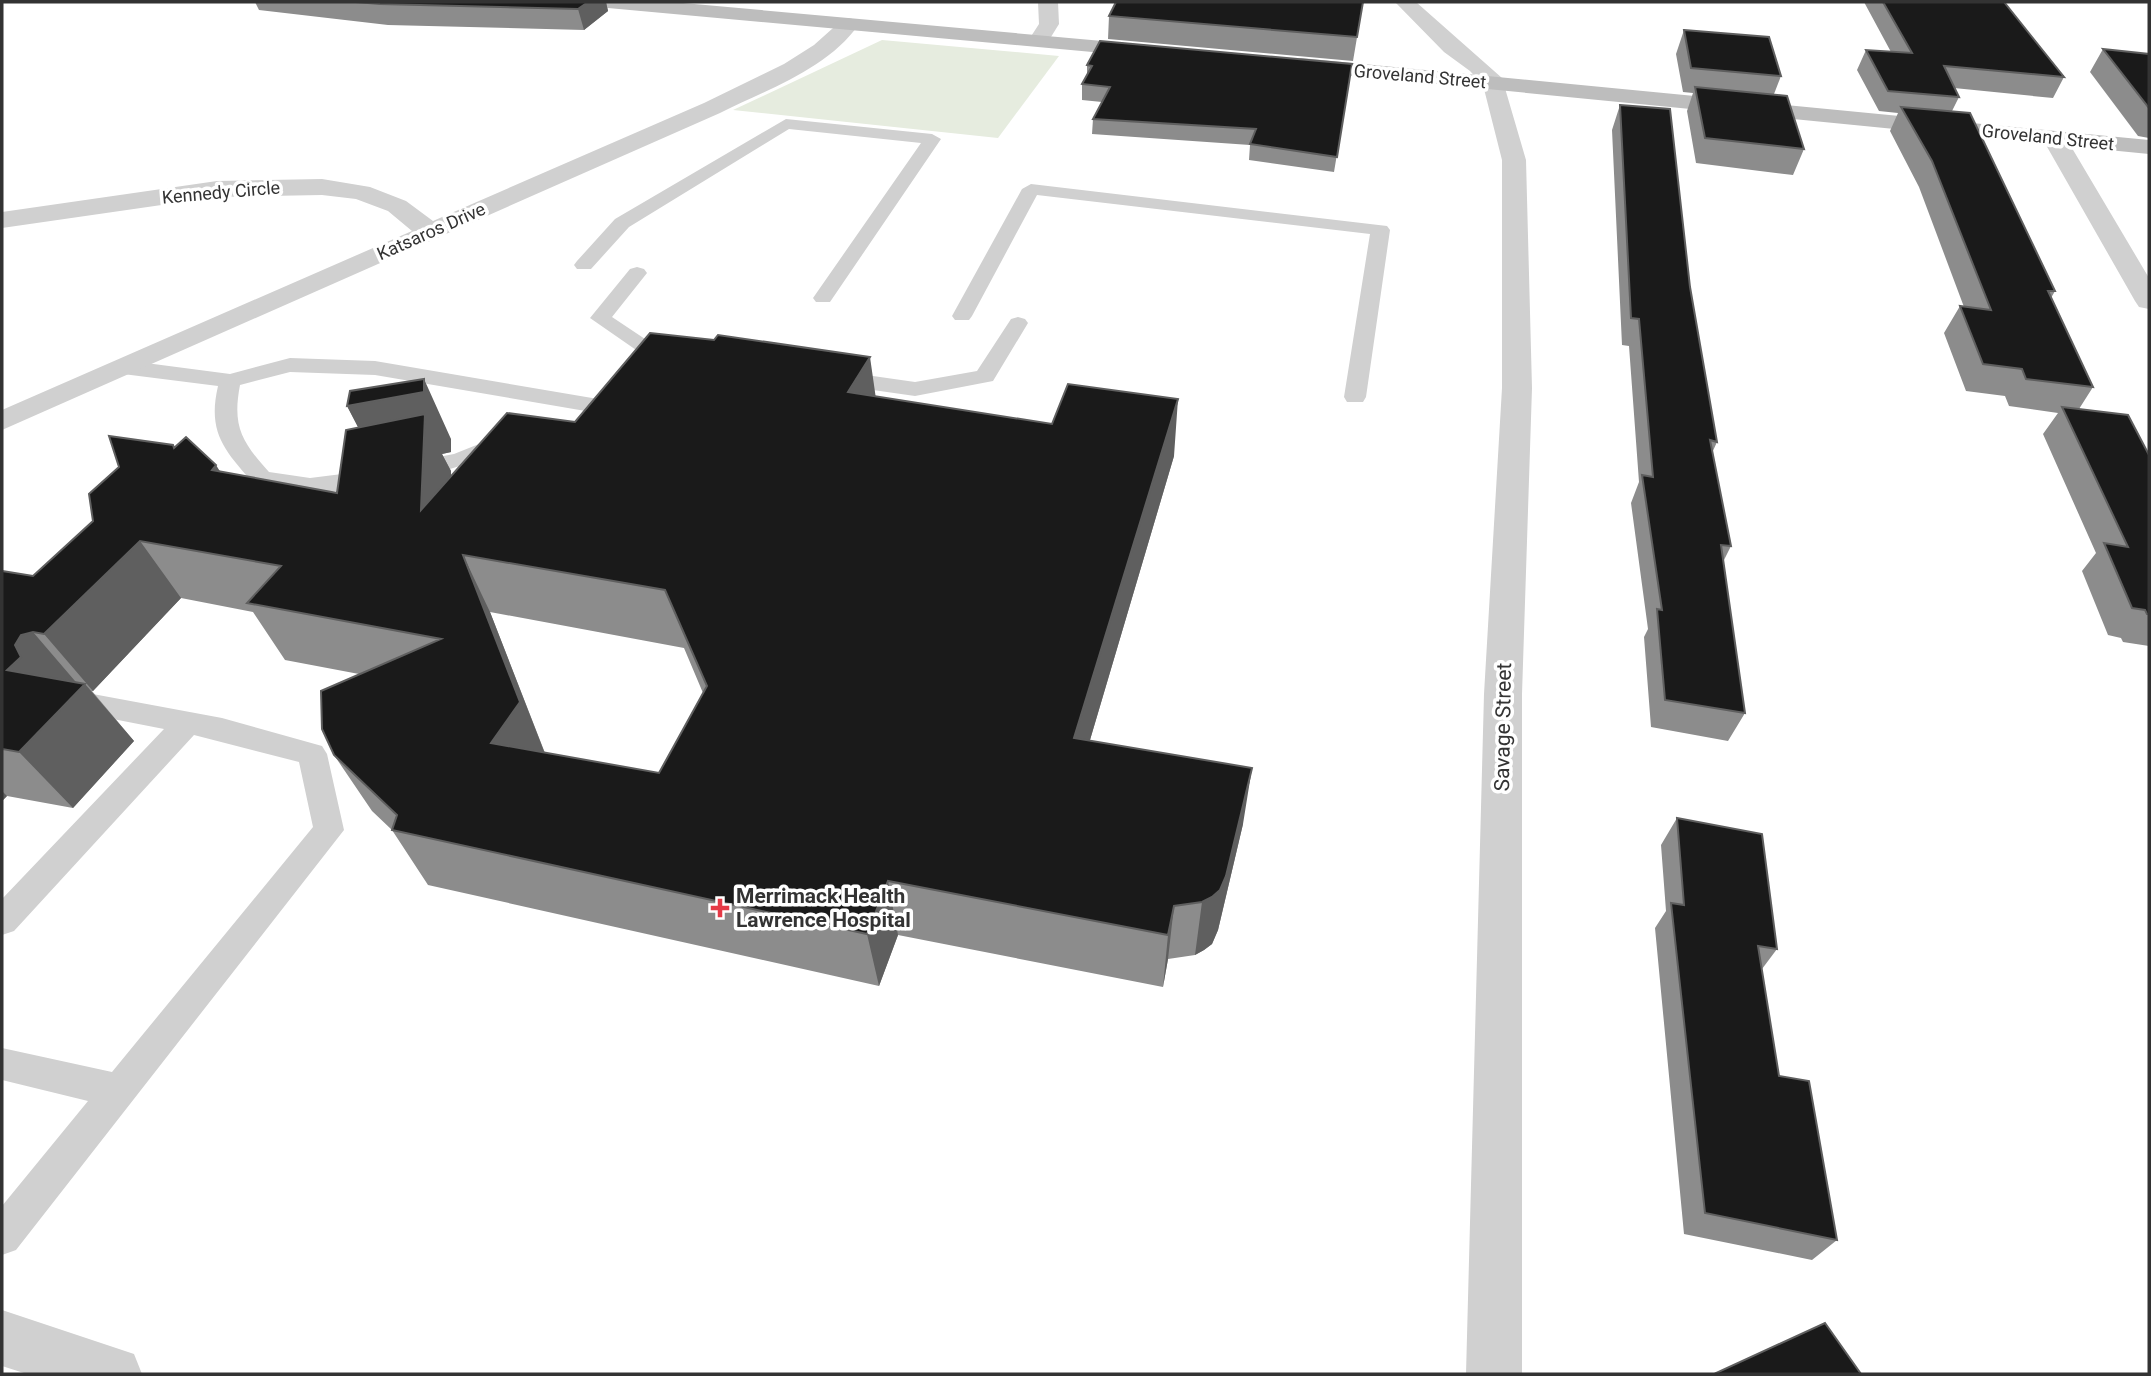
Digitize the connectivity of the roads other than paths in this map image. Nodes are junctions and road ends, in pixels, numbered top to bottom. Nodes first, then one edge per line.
1 (608, 2) edge
2 (1048, 2) edge
3 (1405, 2) edge
4 (849, 24) junction
5 (1039, 41) junction
6 (1173, 53) edge
7 (1280, 63) edge
8 (1494, 83) junction
9 (2054, 138) junction
10 (2149, 147) edge
11 (2, 219) edge
12 (430, 232) junction
13 (584, 265) dead end
14 (637, 273) dead end
15 (823, 298) dead end
16 (2149, 301) edge
17 (962, 316) dead end
18 (1018, 323) dead end
19 (652, 351) junction
20 (680, 355) edge
21 (122, 367) junction
22 (818, 375) edge
23 (230, 381) junction
24 (1354, 397) dead end
25 (564, 401) junction
26 (544, 417) edge
27 (2, 421) edge
28 (523, 432) edge
29 (82, 703) dead end
30 (187, 723) junction
31 (2, 921) edge
32 (2, 1064) edge
33 (118, 1091) junction
34 (2, 1236) edge
35 (25, 1354) edge
36 (114, 1374) edge
37 (1494, 1374) edge

1 - 4 main road
2 - 5 street
3 - 8 street
4 - 5 main road
4 - 12 street, Katsaros Drive
5 - 6 main road
7 - 8 main road, Groveland Street
8 - 9 main road, Groveland Street
8 - 37 street, Savage Street
9 - 10 main road, Groveland Street
9 - 16 street
11 - 12 street, Kennedy Circle
12 - 21 street, Katsaros Drive
13 - 15 lane
14 - 19 lane
17 - 24 lane
18 - 22 lane
19 - 20 lane
19 - 25 lane
21 - 23 lane
21 - 27 street, Katsaros Drive
23 - 25 lane
23 - 28 lane
25 - 26 lane
29 - 30 lane
30 - 31 lane
30 - 33 lane
32 - 33 lane
33 - 34 lane
35 - 36 street

